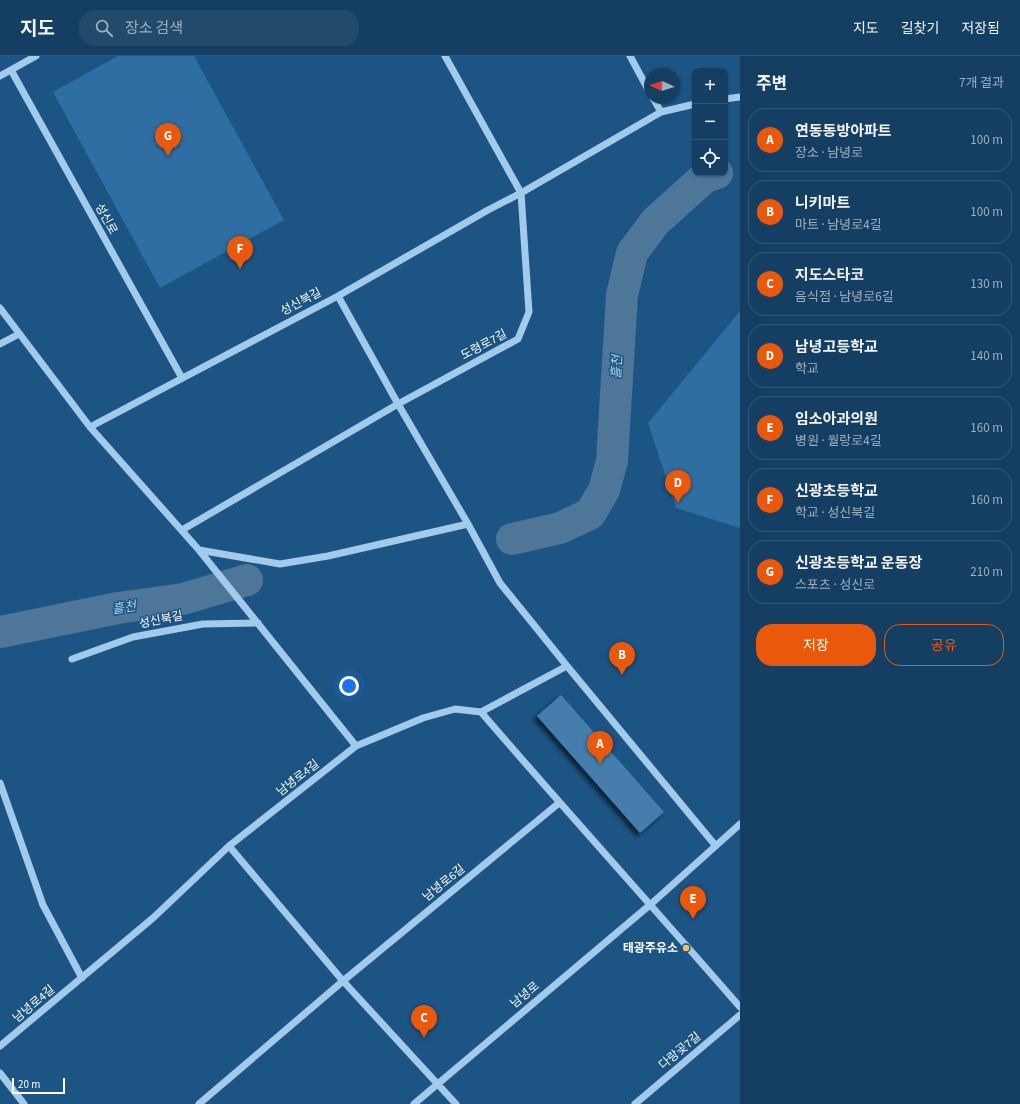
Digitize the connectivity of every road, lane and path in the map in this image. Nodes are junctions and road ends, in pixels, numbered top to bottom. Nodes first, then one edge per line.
1 (36, 56) edge
2 (445, 56) edge
3 (630, 56) edge
4 (11, 70) junction
5 (0, 76) edge
6 (644, 82) edge
7 (740, 97) edge
8 (728, 99) edge
9 (656, 104) edge
10 (692, 105) edge
11 (661, 112) junction
12 (521, 193) junction
13 (338, 296) junction
14 (0, 308) edge
15 (19, 334) junction
16 (0, 344) edge
17 (182, 378) junction
18 (398, 404) junction
19 (90, 427) junction
20 (468, 524) junction
21 (182, 530) junction
22 (199, 550) junction
23 (258, 623) junction
24 (72, 659) dead end
25 (567, 666) junction
26 (482, 712) junction
27 (356, 746) junction
28 (0, 783) edge
29 (559, 802) junction
30 (740, 824) edge
31 (715, 845) junction
32 (229, 846) junction
33 (651, 904) junction
34 (82, 978) junction
35 (343, 980) junction
36 (740, 1007) edge
37 (740, 1015) edge
38 (0, 1046) edge
39 (0, 1072) edge
40 (438, 1083) junction
41 (24, 1104) edge
42 (199, 1104) edge
43 (414, 1104) edge
44 (456, 1104) edge
45 (635, 1104) edge

1 - 4 street
2 - 12 street
3 - 6 street
4 - 5 street
4 - 17 street, 성신로
7 - 8 street
9 - 11 street
10 - 11 street
11 - 12 street
12 - 13 street, 성신북길
12 - 18 street, 도령로7길
13 - 17 street, 성신북길
13 - 18 street
14 - 15 street
15 - 16 street
15 - 19 street
17 - 19 street, 성신북길
18 - 20 street
18 - 21 street, 도령로7길
19 - 21 street
20 - 22 street
20 - 25 street
21 - 22 street
22 - 23 street
23 - 24 street, 성신북길
23 - 27 street
25 - 26 street
25 - 31 street
26 - 27 street, 남녕로4길
26 - 29 street
27 - 32 street, 남녕로4길
28 - 34 street
29 - 33 street
29 - 35 street, 남녕로6길
30 - 31 street, 남녕로
31 - 33 street, 남녕로
32 - 34 street, 남녕로4길
32 - 35 street
33 - 36 street
33 - 40 street, 남녕로
34 - 38 street, 남녕로4길
35 - 40 street
35 - 42 street, 남녕로6길
37 - 45 street, 다랑곶7길
39 - 41 street
40 - 43 street, 남녕로
40 - 44 street

